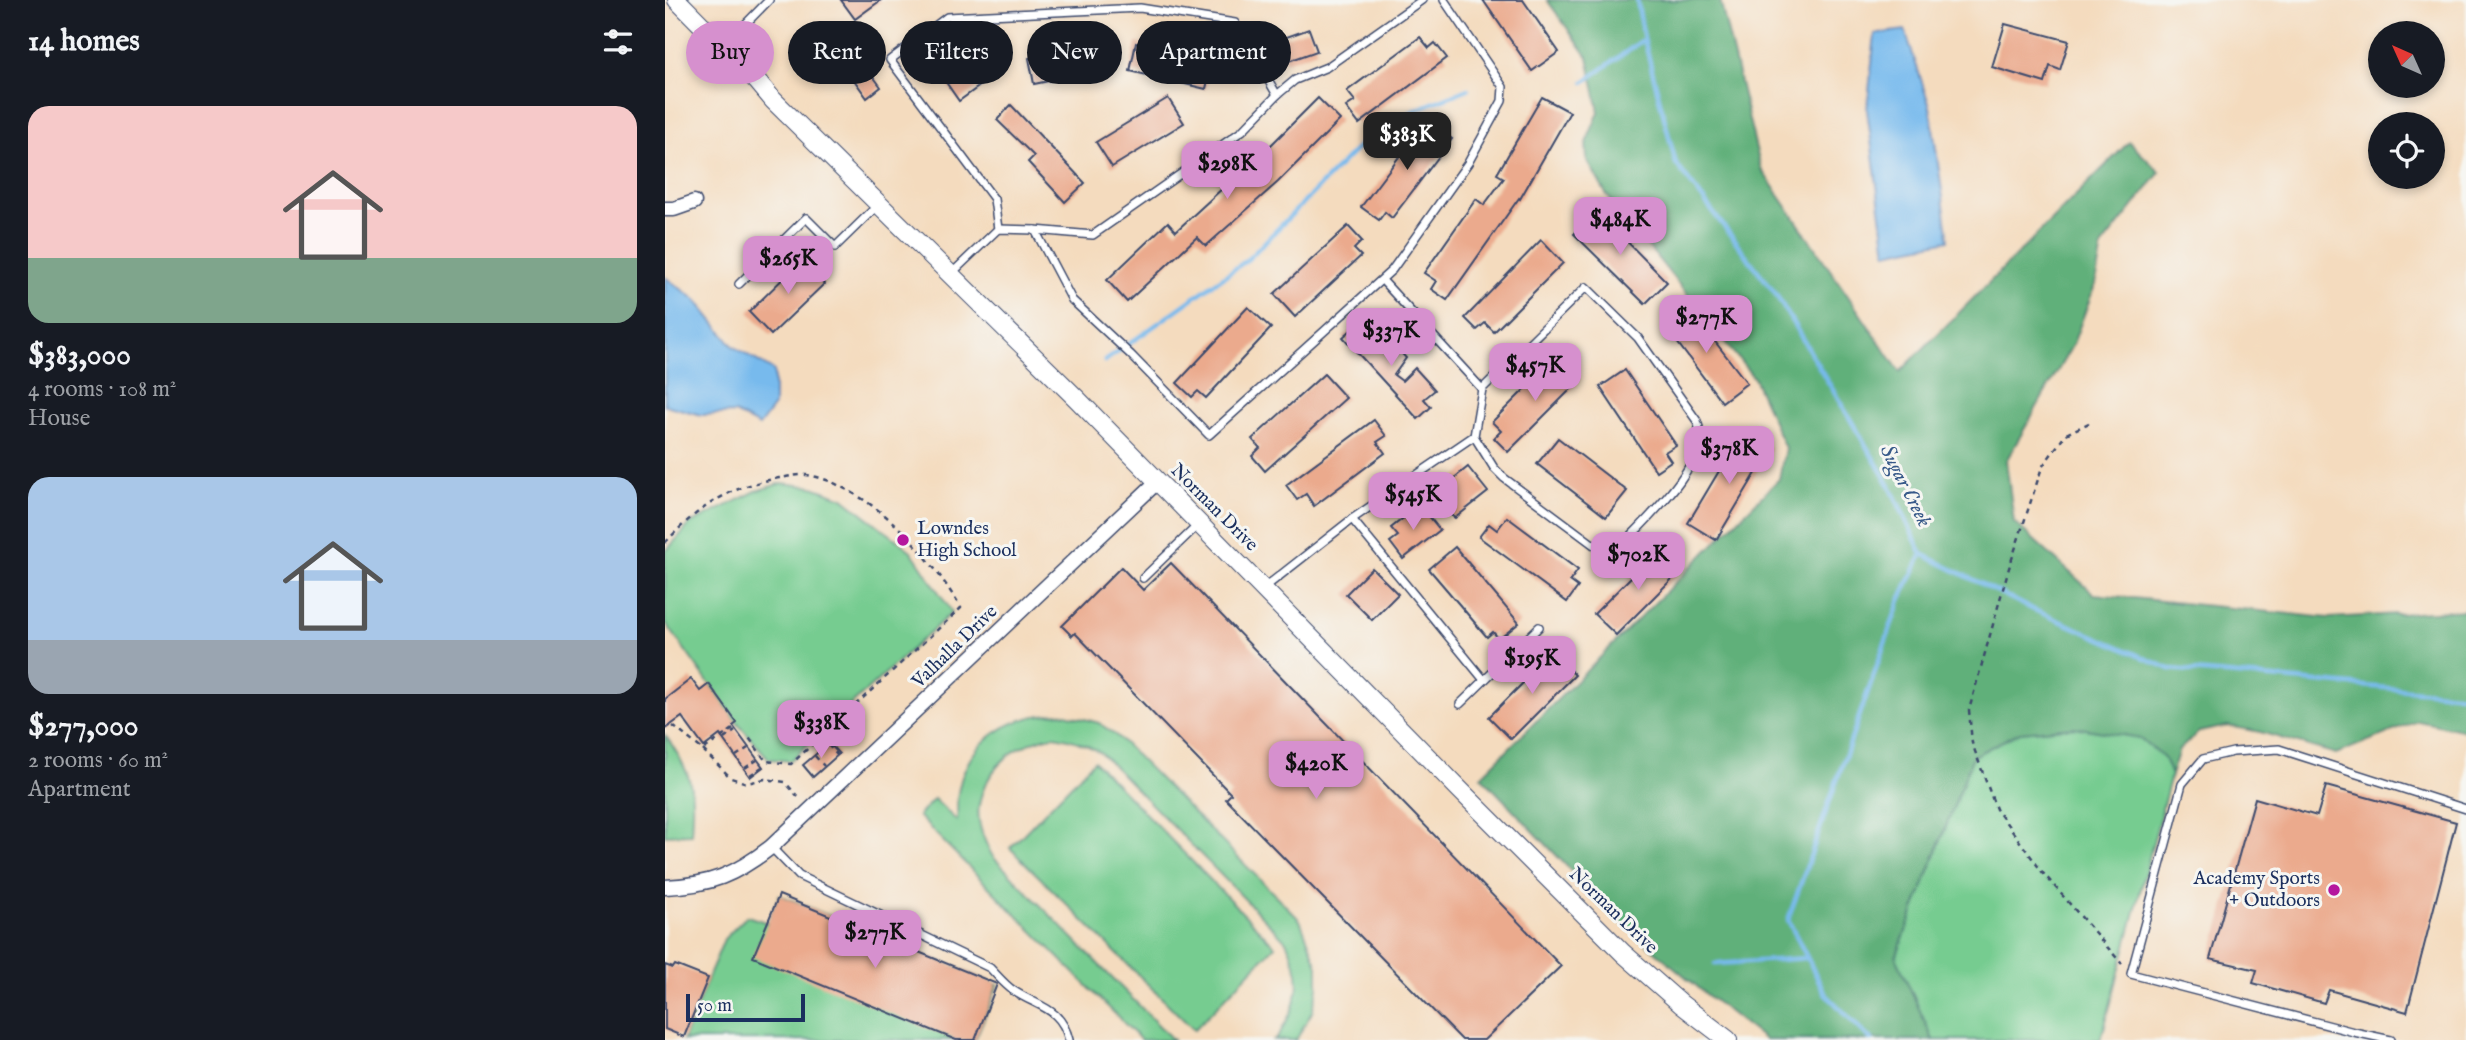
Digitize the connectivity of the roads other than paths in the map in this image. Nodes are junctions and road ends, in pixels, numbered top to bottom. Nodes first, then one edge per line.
1 (677, 0) edge
2 (769, 0) edge
3 (1422, 0) edge
4 (1444, 0) edge
5 (698, 21) edge
6 (748, 21) edge
7 (758, 84) edge
8 (1277, 95) junction
9 (694, 202) dead end
10 (879, 204) junction
11 (665, 209) edge
12 (998, 229) junction
13 (1035, 230) junction
14 (951, 274) junction
15 (1382, 280) junction
16 (739, 284) dead end
17 (1482, 389) junction
18 (1474, 436) junction
19 (1157, 481) junction
20 (1352, 519) junction
21 (1200, 523) junction
22 (1143, 578) dead end
23 (1263, 589) junction
24 (1539, 627) dead end
25 (1484, 680) junction
26 (1460, 704) dead end
27 (2466, 809) edge
28 (771, 847) junction
29 (665, 887) edge
30 (1069, 1040) edge
31 (1728, 1040) edge
32 (2391, 1040) edge

1 - 5 street, Norman Drive
2 - 6 lane
3 - 8 lane
4 - 15 lane
7 - 10 street, Norman Drive
8 - 12 lane
8 - 13 lane
9 - 11 street
10 - 14 street, Norman Drive
10 - 16 lane
12 - 13 lane
12 - 14 lane
13 - 15 lane
14 - 19 street, Norman Drive
15 - 17 lane
17 - 18 lane
17 - 18 lane
18 - 20 lane
19 - 21 street, Norman Drive
19 - 28 street, Valhalla Drive
20 - 23 lane
20 - 25 lane
21 - 22 lane
21 - 23 street, Norman Drive
23 - 31 street, Norman Drive
24 - 25 lane
25 - 26 lane
27 - 32 lane
28 - 29 street, Valhalla Drive
28 - 30 lane

